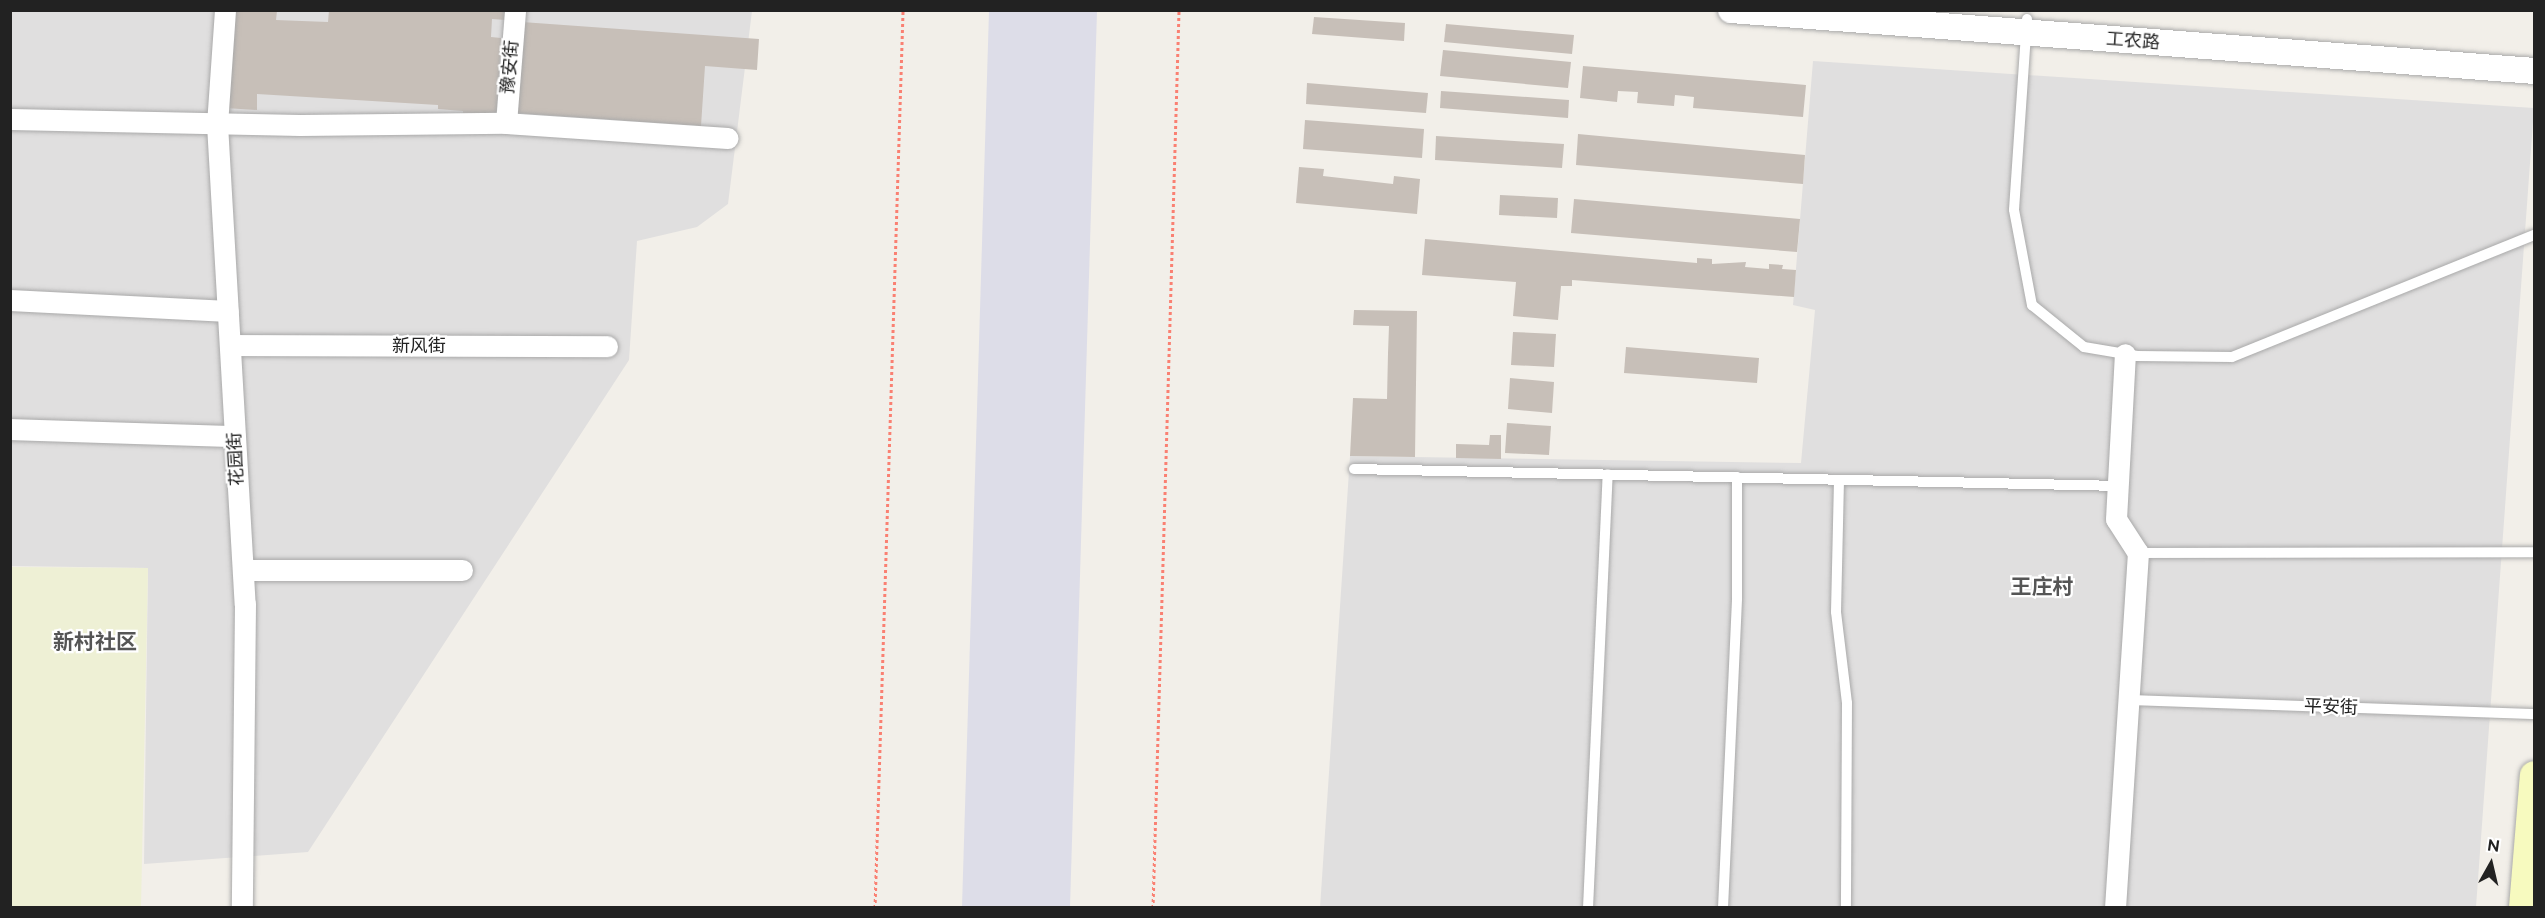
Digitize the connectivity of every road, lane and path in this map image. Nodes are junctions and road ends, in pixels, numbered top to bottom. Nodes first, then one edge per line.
1 (225, 10) edge
2 (515, 10) edge
3 (903, 10) edge
4 (1179, 10) edge
5 (1731, 10) edge
6 (1913, 10) edge
7 (2027, 26) junction
8 (2535, 57) edge
9 (2535, 71) edge
10 (10, 119) edge
11 (506, 123) junction
12 (217, 124) junction
13 (727, 138) dead end
14 (2535, 235) edge
15 (10, 300) edge
16 (228, 310) junction
17 (230, 345) junction
18 (607, 346) dead end
19 (2125, 354) junction
20 (10, 429) edge
21 (235, 436) junction
22 (1354, 469) dead end
23 (1608, 474) junction
24 (1737, 477) junction
25 (1839, 480) junction
26 (2118, 486) junction
27 (2535, 552) edge
28 (2138, 553) junction
29 (243, 570) junction
30 (462, 570) dead end
31 (2128, 700) junction
32 (2535, 714) edge
33 (2535, 775) edge
34 (242, 908) edge
35 (875, 908) edge
36 (1153, 908) edge
37 (1588, 908) edge
38 (1723, 908) edge
39 (1846, 908) edge
40 (2115, 908) edge
41 (2523, 908) edge

1 - 12 street, 花园街
2 - 11 street, 豫安街
3 - 35 path
4 - 36 path
5 - 7 street, 工农路
6 - 7 street, 工农路
7 - 8 street, 工农路
7 - 9 street, 工农路
7 - 19 lane
10 - 12 street
11 - 12 street
11 - 13 street
12 - 16 street, 花园街
14 - 19 lane
15 - 16 street
16 - 17 street, 花园街
17 - 18 street, 新风街
17 - 21 street, 花园街
19 - 26 street
20 - 21 street
21 - 29 street, 花园街
22 - 23 lane
23 - 24 lane
23 - 37 lane
24 - 25 lane
24 - 38 lane
25 - 26 lane
25 - 39 lane
26 - 28 street
27 - 28 lane
28 - 31 street
29 - 30 street
29 - 34 street, 花园街
31 - 32 lane, 平安街
31 - 40 street
33 - 41 main road

